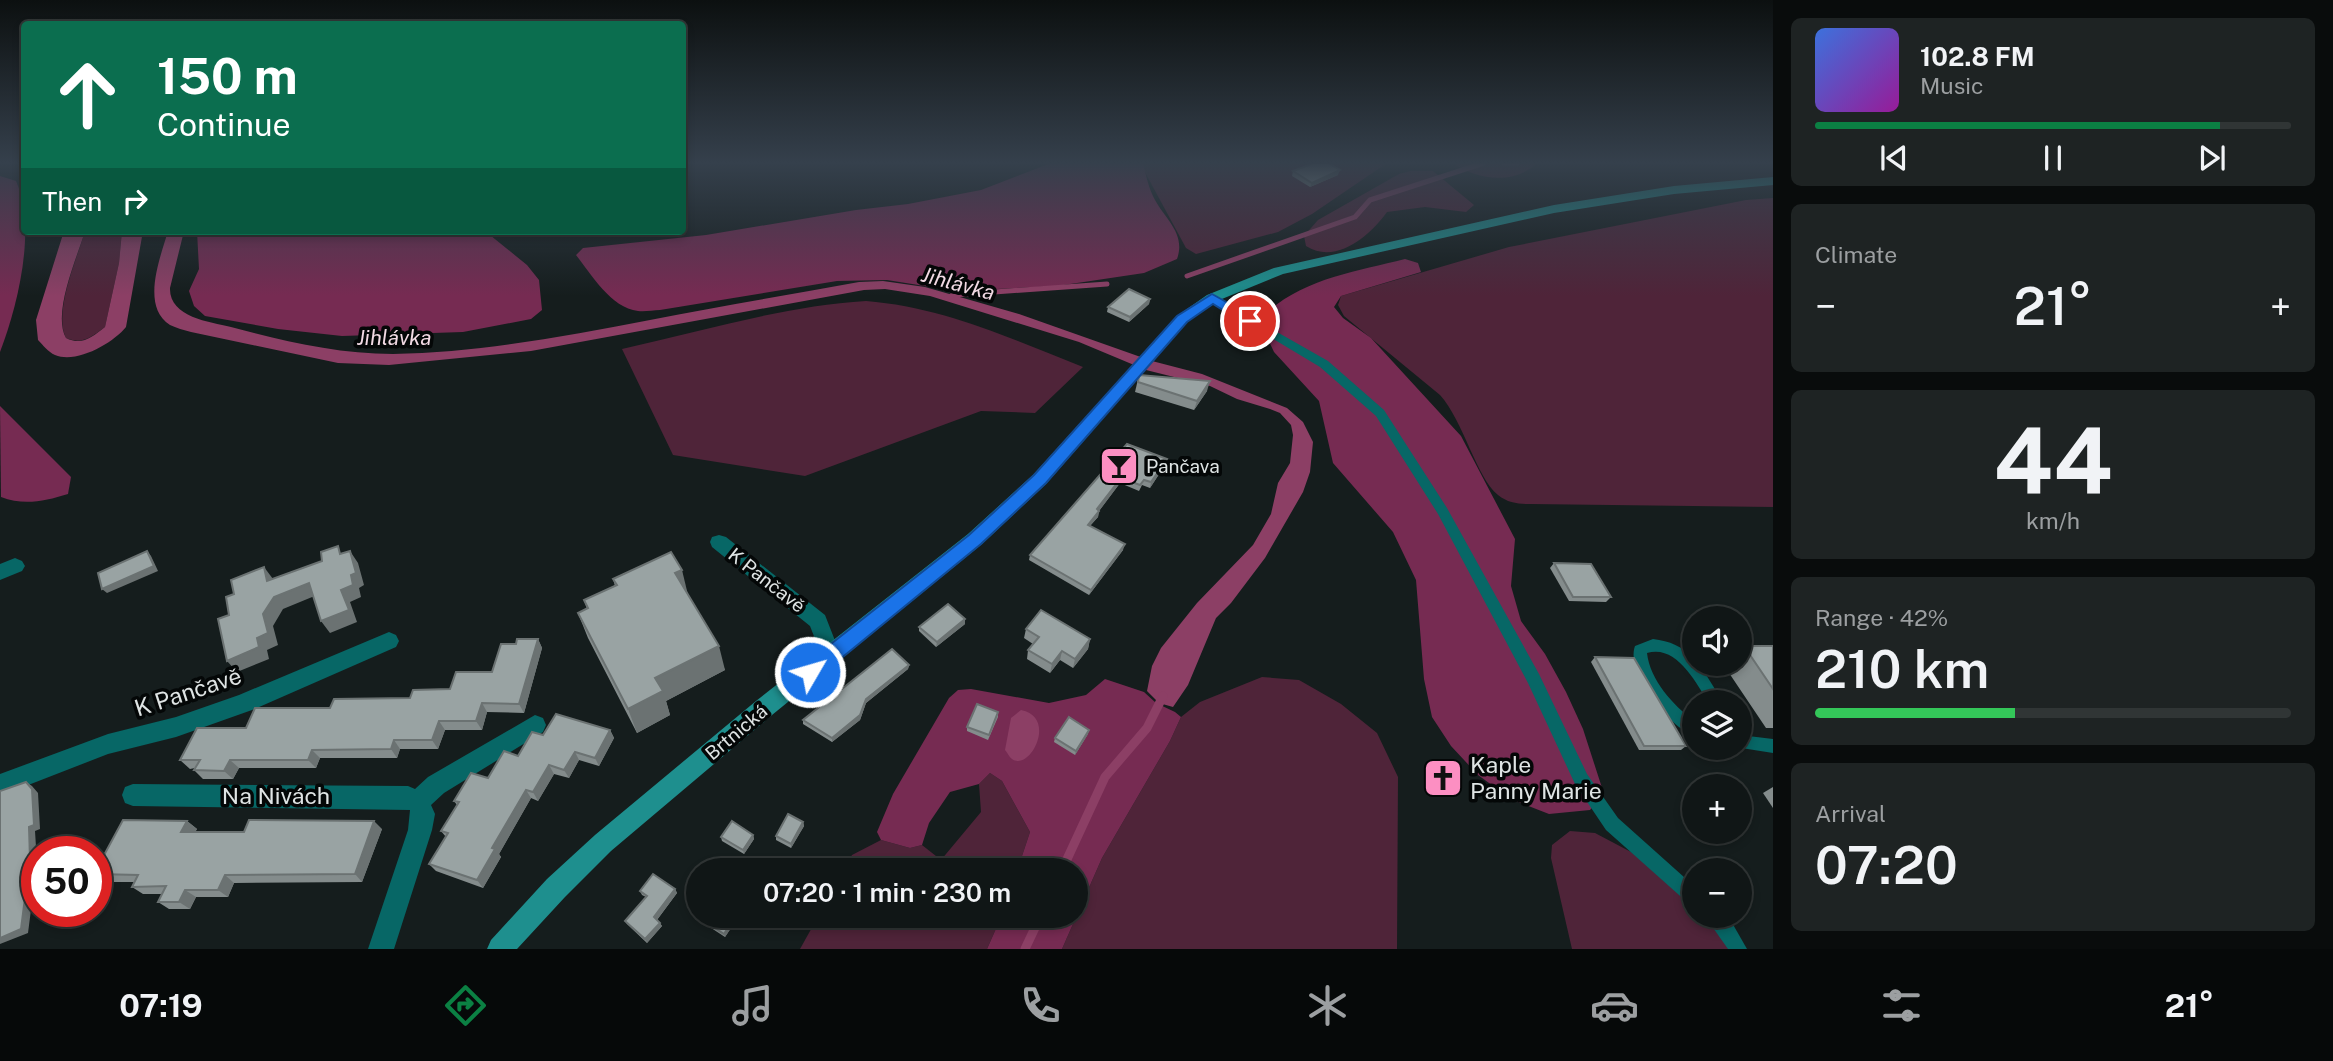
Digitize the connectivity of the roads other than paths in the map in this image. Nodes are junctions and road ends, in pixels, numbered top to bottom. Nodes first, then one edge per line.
1 (1565, 207) edge
2 (1212, 298) junction
3 (719, 542) dead end
4 (389, 641) dead end
5 (831, 656) junction
6 (1708, 690) edge
7 (1682, 722) edge
8 (535, 725) dead end
9 (1752, 743) edge
10 (1773, 746) edge
11 (0, 785) edge
12 (133, 795) dead end
13 (418, 802) junction
14 (1682, 886) edge
15 (1726, 928) edge
16 (381, 949) edge
17 (500, 949) edge
18 (1738, 949) edge

1 - 2 main road, Brtnická
2 - 5 main road, Brtnická
2 - 14 lane
3 - 5 street, K Pančavě
4 - 11 street, K Pančavě
5 - 17 main road, Brtnická
6 - 7 lane
8 - 13 street
9 - 10 lane
12 - 13 street, Na Nivách
13 - 16 street
15 - 18 lane

